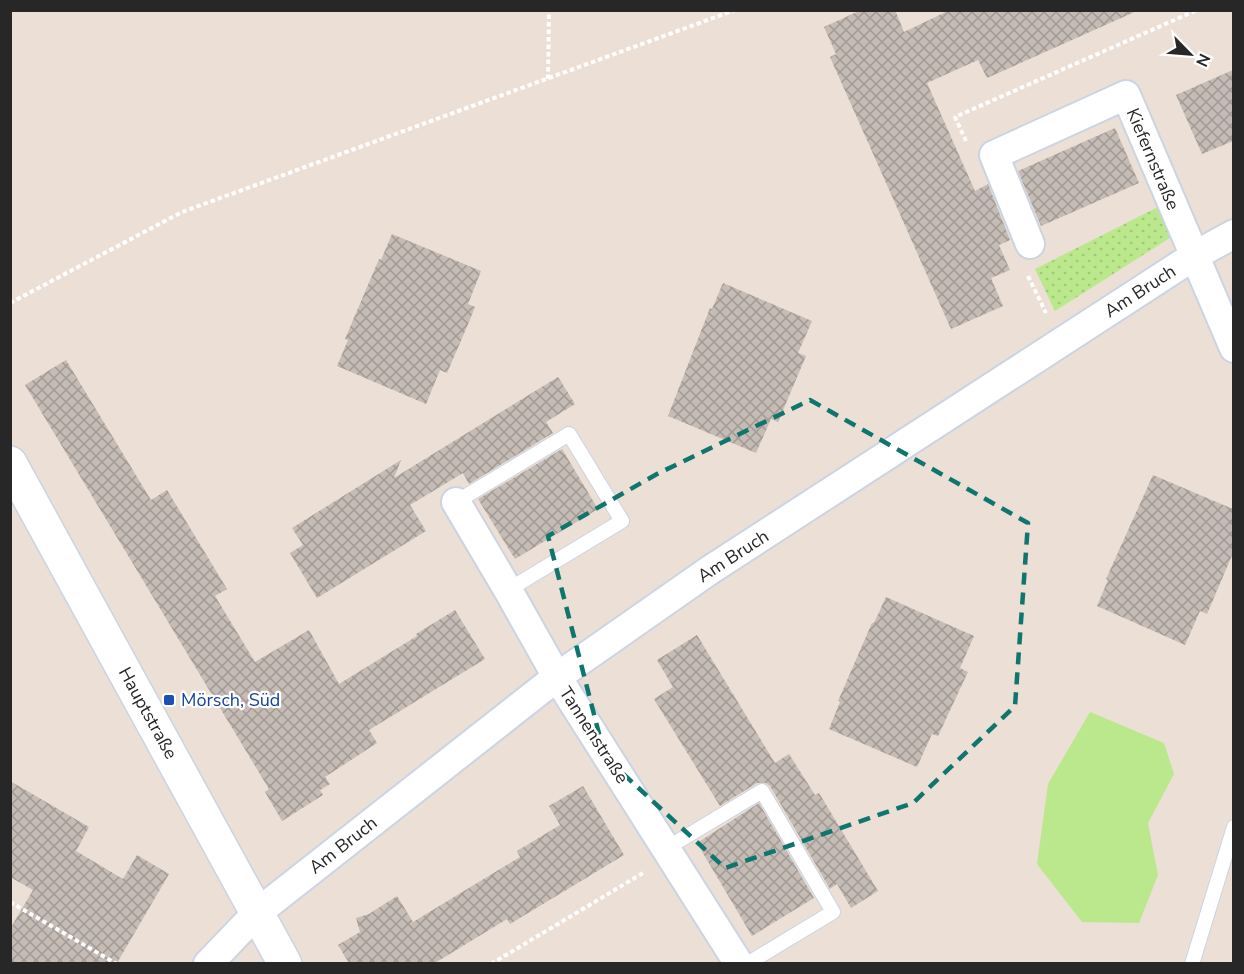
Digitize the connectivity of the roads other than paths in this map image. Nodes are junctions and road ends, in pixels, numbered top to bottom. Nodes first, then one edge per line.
1 (1233, 234) edge
2 (1194, 256) junction
3 (1028, 258) road end
4 (1233, 348) edge
5 (10, 464) edge
6 (456, 502) joint
7 (508, 590) junction
8 (557, 677) junction
9 (1233, 827) edge
10 (669, 852) junction
11 (257, 913) junction
12 (208, 963) edge
13 (285, 963) edge
14 (738, 963) edge
15 (747, 963) edge
16 (1192, 963) edge

1 - 2 street, Am Bruch
2 - 3 street, Kiefernstraße
2 - 4 street, Kiefernstraße
2 - 8 street, Am Bruch
5 - 11 street, Hauptstraße
6 - 7 street, Tannenstraße
6 - 7 lane
7 - 8 street, Tannenstraße
8 - 10 street, Tannenstraße
8 - 11 street, Am Bruch
9 - 16 lane
10 - 14 street, Tannenstraße
10 - 15 lane
11 - 12 street, Am Bruch
11 - 13 street, Hauptstraße

